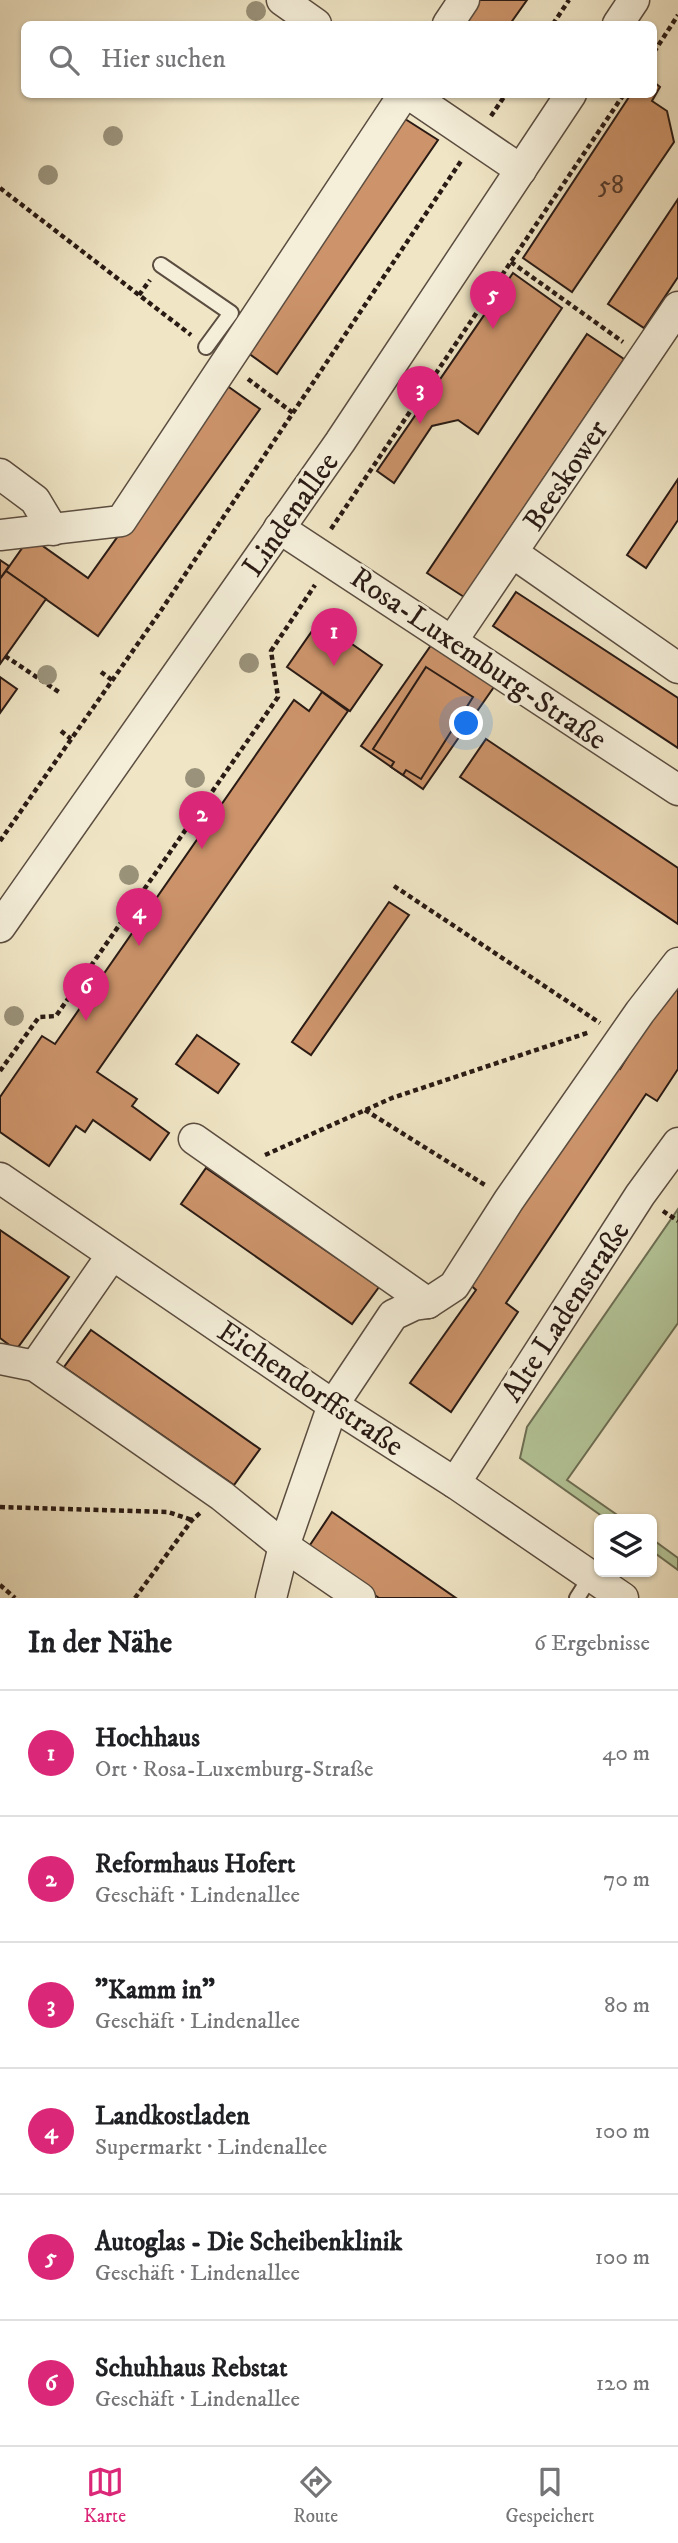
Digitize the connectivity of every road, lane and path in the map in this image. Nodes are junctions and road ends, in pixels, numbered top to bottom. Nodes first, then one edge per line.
1 (282, 0) edge
2 (464, 0) edge
3 (569, 0) edge
4 (634, 0) edge
5 (678, 15) edge
6 (312, 21) edge
7 (450, 21) edge
8 (554, 21) edge
9 (620, 21) edge
10 (657, 46) edge
11 (404, 98) edge
12 (413, 98) edge
13 (503, 98) edge
14 (568, 98) edge
15 (621, 98) edge
16 (475, 140) junction
17 (521, 170) junction
18 (0, 188) edge
19 (511, 262) junction
20 (161, 265) dead end
21 (678, 307) edge
22 (216, 355) junction
23 (644, 357) junction
24 (293, 413) junction
25 (0, 474) edge
26 (279, 528) junction
27 (53, 530) junction
28 (0, 535) edge
29 (316, 550) junction
30 (513, 553) junction
31 (452, 641) junction
32 (5, 656) dead end
33 (678, 668) edge
34 (101, 672) dead end
35 (112, 680) junction
36 (59, 692) dead end
37 (61, 731) dead end
38 (71, 739) junction
39 (678, 790) edge
40 (0, 841) edge
41 (394, 886) dead end
42 (0, 927) edge
43 (678, 963) edge
44 (0, 1071) edge
45 (364, 1110) junction
46 (194, 1139) dead end
47 (678, 1143) edge
48 (235, 1168) junction
49 (0, 1178) edge
50 (509, 1200) junction
51 (112, 1255) junction
52 (428, 1303) junction
53 (0, 1359) edge
54 (36, 1366) junction
55 (333, 1405) junction
56 (455, 1483) junction
57 (222, 1496) junction
58 (0, 1507) edge
59 (192, 1520) junction
60 (284, 1546) junction
61 (0, 1585) edge
62 (584, 1587) edge
63 (15, 1598) edge
64 (135, 1598) edge
65 (271, 1598) edge
66 (360, 1598) edge
67 (623, 1598) edge

1 - 6 street
2 - 7 street
3 - 8 path
4 - 9 street
5 - 10 path
11 - 22 street
12 - 16 street
13 - 16 path
14 - 17 street, Lindenallee
15 - 19 path
16 - 17 street
16 - 24 path
17 - 26 street, Lindenallee
18 - 22 path
19 - 23 path
19 - 29 path
20 - 22 lane
21 - 23 street, Beeskower
22 - 24 path
22 - 27 street
23 - 30 street, Beeskower
24 - 35 path
25 - 27 street
26 - 29 street, Rosa-Luxemburg-Straße
26 - 42 street, Lindenallee
27 - 28 street
29 - 31 street, Rosa-Luxemburg-Straße
29 - 44 path
30 - 31 street, Beeskower
30 - 33 street
31 - 39 street, Rosa-Luxemburg-Straße
32 - 36 path
34 - 35 path
35 - 38 path
37 - 38 path
38 - 40 path
41 - 45 path
43 - 50 street
45 - 48 path
45 - 50 path
46 - 48 street
47 - 56 street, Alte Ladenstraße
48 - 52 street
49 - 51 street, Eichendorffstraße
50 - 52 street
51 - 54 street
51 - 55 street, Eichendorffstraße
52 - 55 street
53 - 54 street
54 - 57 street
55 - 56 street, Eichendorffstraße
55 - 60 street
56 - 62 street, Eichendorffstraße
57 - 59 path
57 - 60 street
58 - 59 path
59 - 64 path
60 - 65 street
60 - 66 street
61 - 63 path
62 - 67 street, Eichendorffstraße

